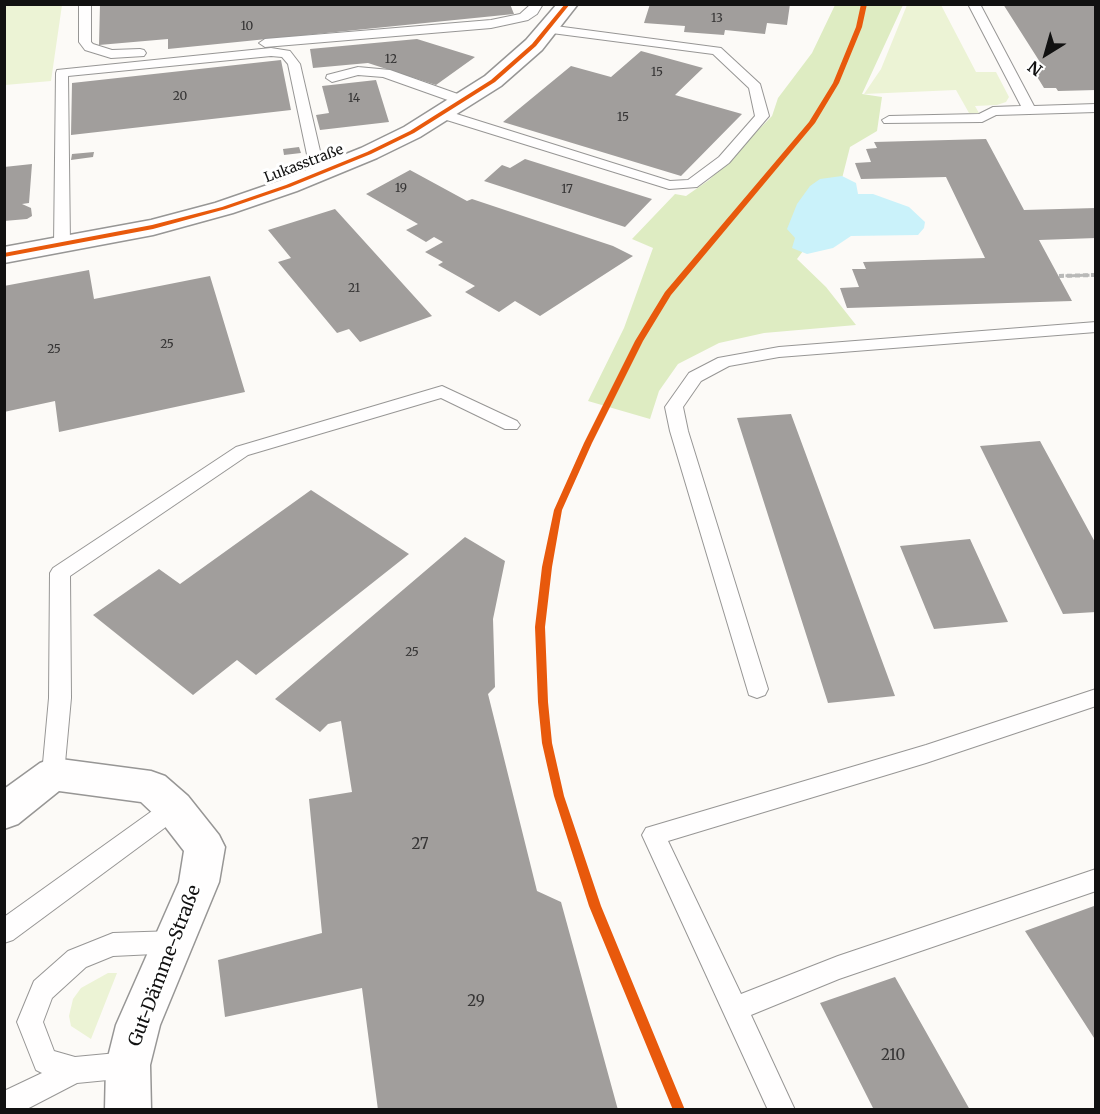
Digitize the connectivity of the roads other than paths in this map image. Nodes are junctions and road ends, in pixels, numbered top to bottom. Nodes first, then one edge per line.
1 (85, 4) edge
2 (537, 4) edge
3 (568, 4) edge
4 (974, 4) edge
5 (548, 29) junction
6 (332, 78) dead end
7 (464, 101) junction
8 (1095, 108) edge
9 (1030, 110) junction
10 (442, 114) junction
11 (889, 120) dead end
12 (322, 173) junction
13 (62, 245) junction
14 (4, 255) edge
15 (1095, 327) edge
16 (510, 425) dead end
17 (757, 689) dead end
18 (1095, 697) edge
19 (53, 774) junction
20 (174, 808) junction
21 (4, 812) edge
22 (1095, 880) edge
23 (4, 932) edge
24 (175, 942) junction
25 (734, 1009) junction
26 (128, 1065) junction
27 (75, 1070) junction
28 (4, 1106) edge
29 (128, 1110) edge
30 (782, 1110) edge

1 - 2 lane
3 - 5 street, Lukasstraße
4 - 9 lane
5 - 7 street, Lukasstraße
5 - 10 lane
6 - 7 lane
7 - 10 street, Lukasstraße
8 - 9 lane
9 - 11 lane
10 - 12 street, Lukasstraße
12 - 13 street, Lukasstraße
12 - 13 lane
13 - 14 street, Lukasstraße
15 - 17 lane
16 - 19 lane
18 - 25 lane
19 - 20 street, Gut-Dämme-Straße
19 - 21 street
20 - 23 lane
20 - 24 street, Gut-Dämme-Straße
22 - 25 lane
24 - 26 street, Gut-Dämme-Straße
24 - 27 lane
25 - 30 lane
26 - 27 lane
26 - 29 street, Gut-Dämme-Straße
27 - 28 lane

